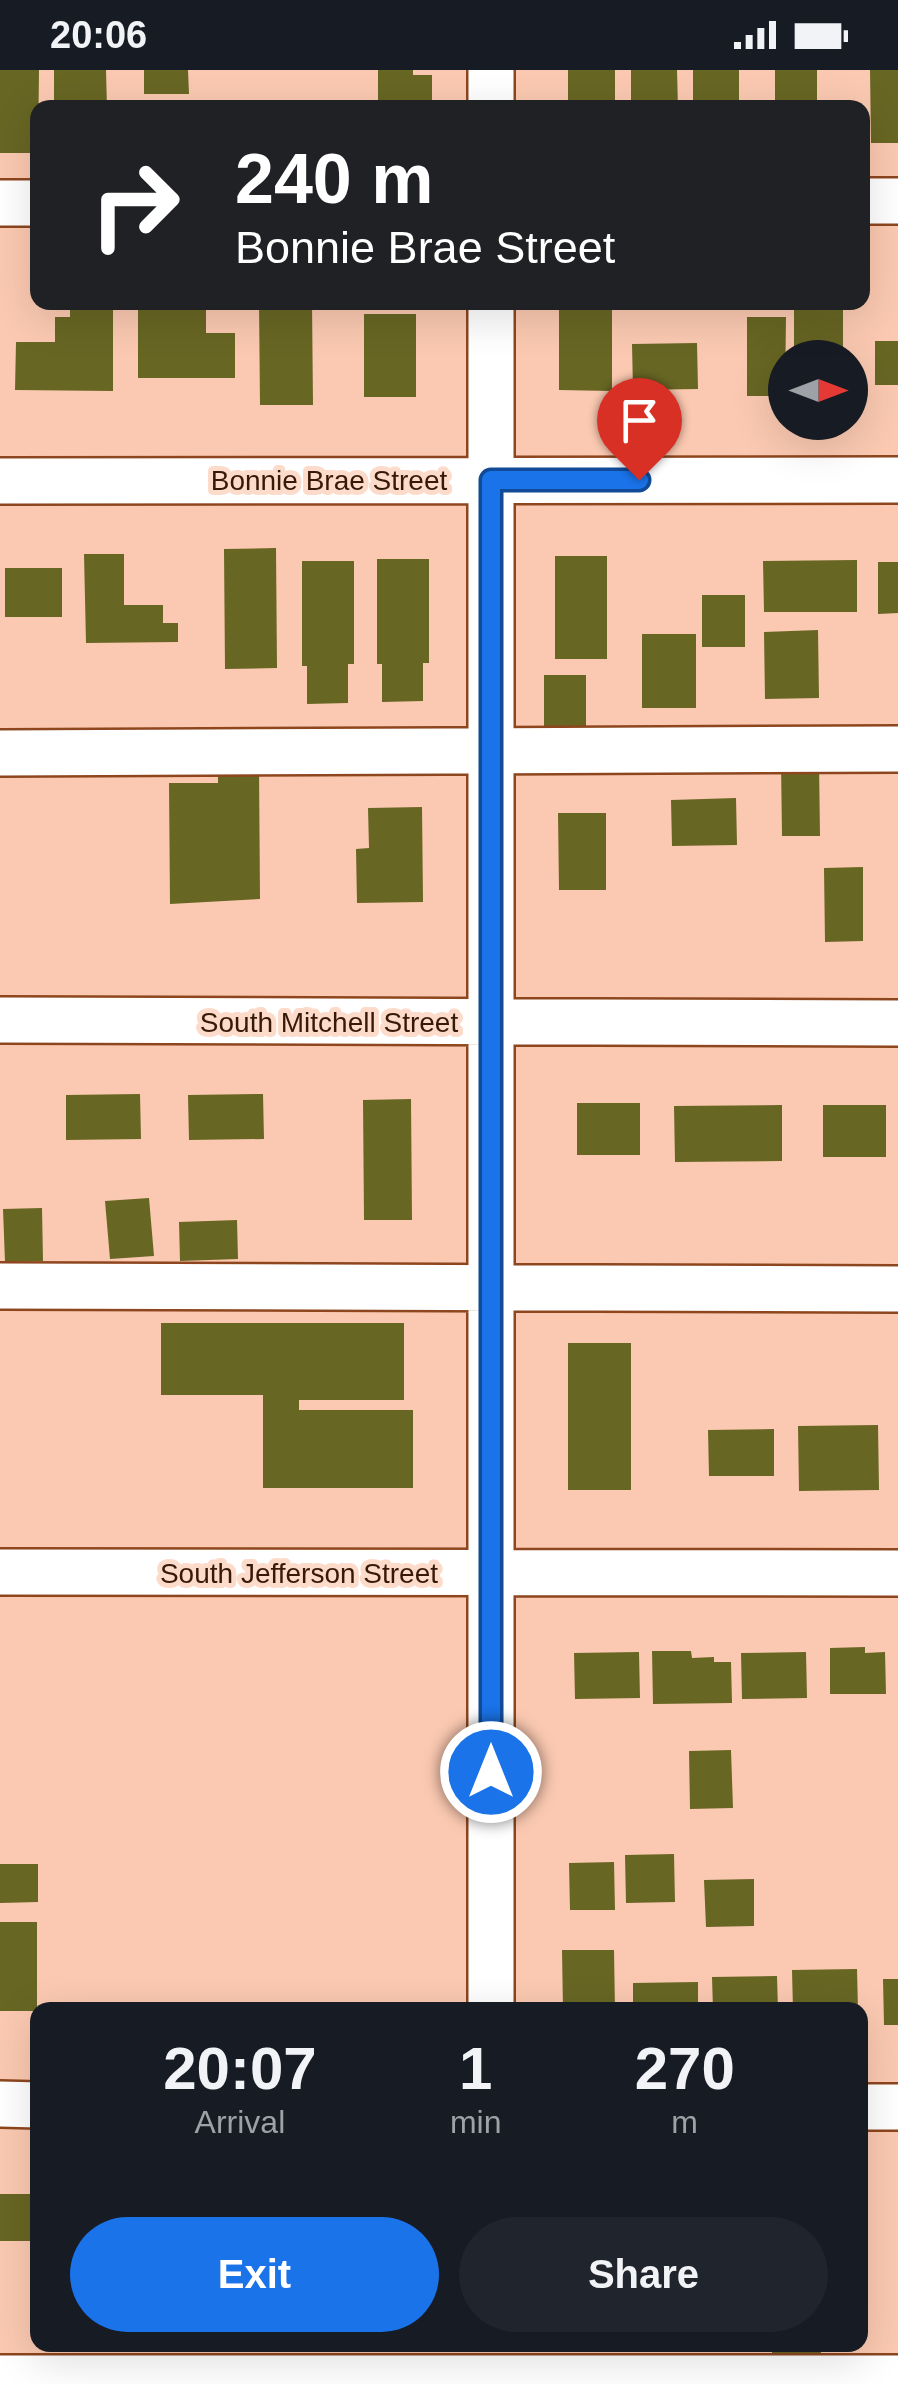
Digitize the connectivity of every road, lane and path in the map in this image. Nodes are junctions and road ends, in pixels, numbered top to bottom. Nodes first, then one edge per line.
1 (491, 70) edge
2 (491, 100) edge
3 (870, 201) edge
4 (898, 201) edge
5 (0, 203) edge
6 (30, 203) edge
7 (491, 310) edge
8 (491, 480) junction
9 (898, 480) edge
10 (0, 481) edge
11 (898, 750) edge
12 (491, 751) junction
13 (0, 753) edge
14 (0, 1020) edge
15 (491, 1022) junction
16 (898, 1024) edge
17 (0, 1286) edge
18 (491, 1288) junction
19 (898, 1290) edge
20 (0, 1572) edge
21 (491, 1573) junction
22 (898, 1574) edge
23 (491, 2002) edge
24 (0, 2104) edge
25 (30, 2104) edge
26 (868, 2106) edge
27 (898, 2107) edge
28 (491, 2369) edge
29 (0, 2378) edge
30 (898, 2378) edge

1 - 2 street
3 - 4 street
5 - 6 street
7 - 8 street
8 - 9 street, Bonnie Brae Street
8 - 10 street, Bonnie Brae Street
8 - 12 street
11 - 12 street
12 - 13 street
12 - 15 street
14 - 15 street, South Mitchell Street
15 - 16 street, South Mitchell Street
15 - 18 street
17 - 18 street
18 - 19 street
18 - 21 street
20 - 21 street, South Jefferson Street
21 - 22 street, South Jefferson Street
21 - 23 street
24 - 25 street
26 - 27 street
28 - 29 street
28 - 30 street

